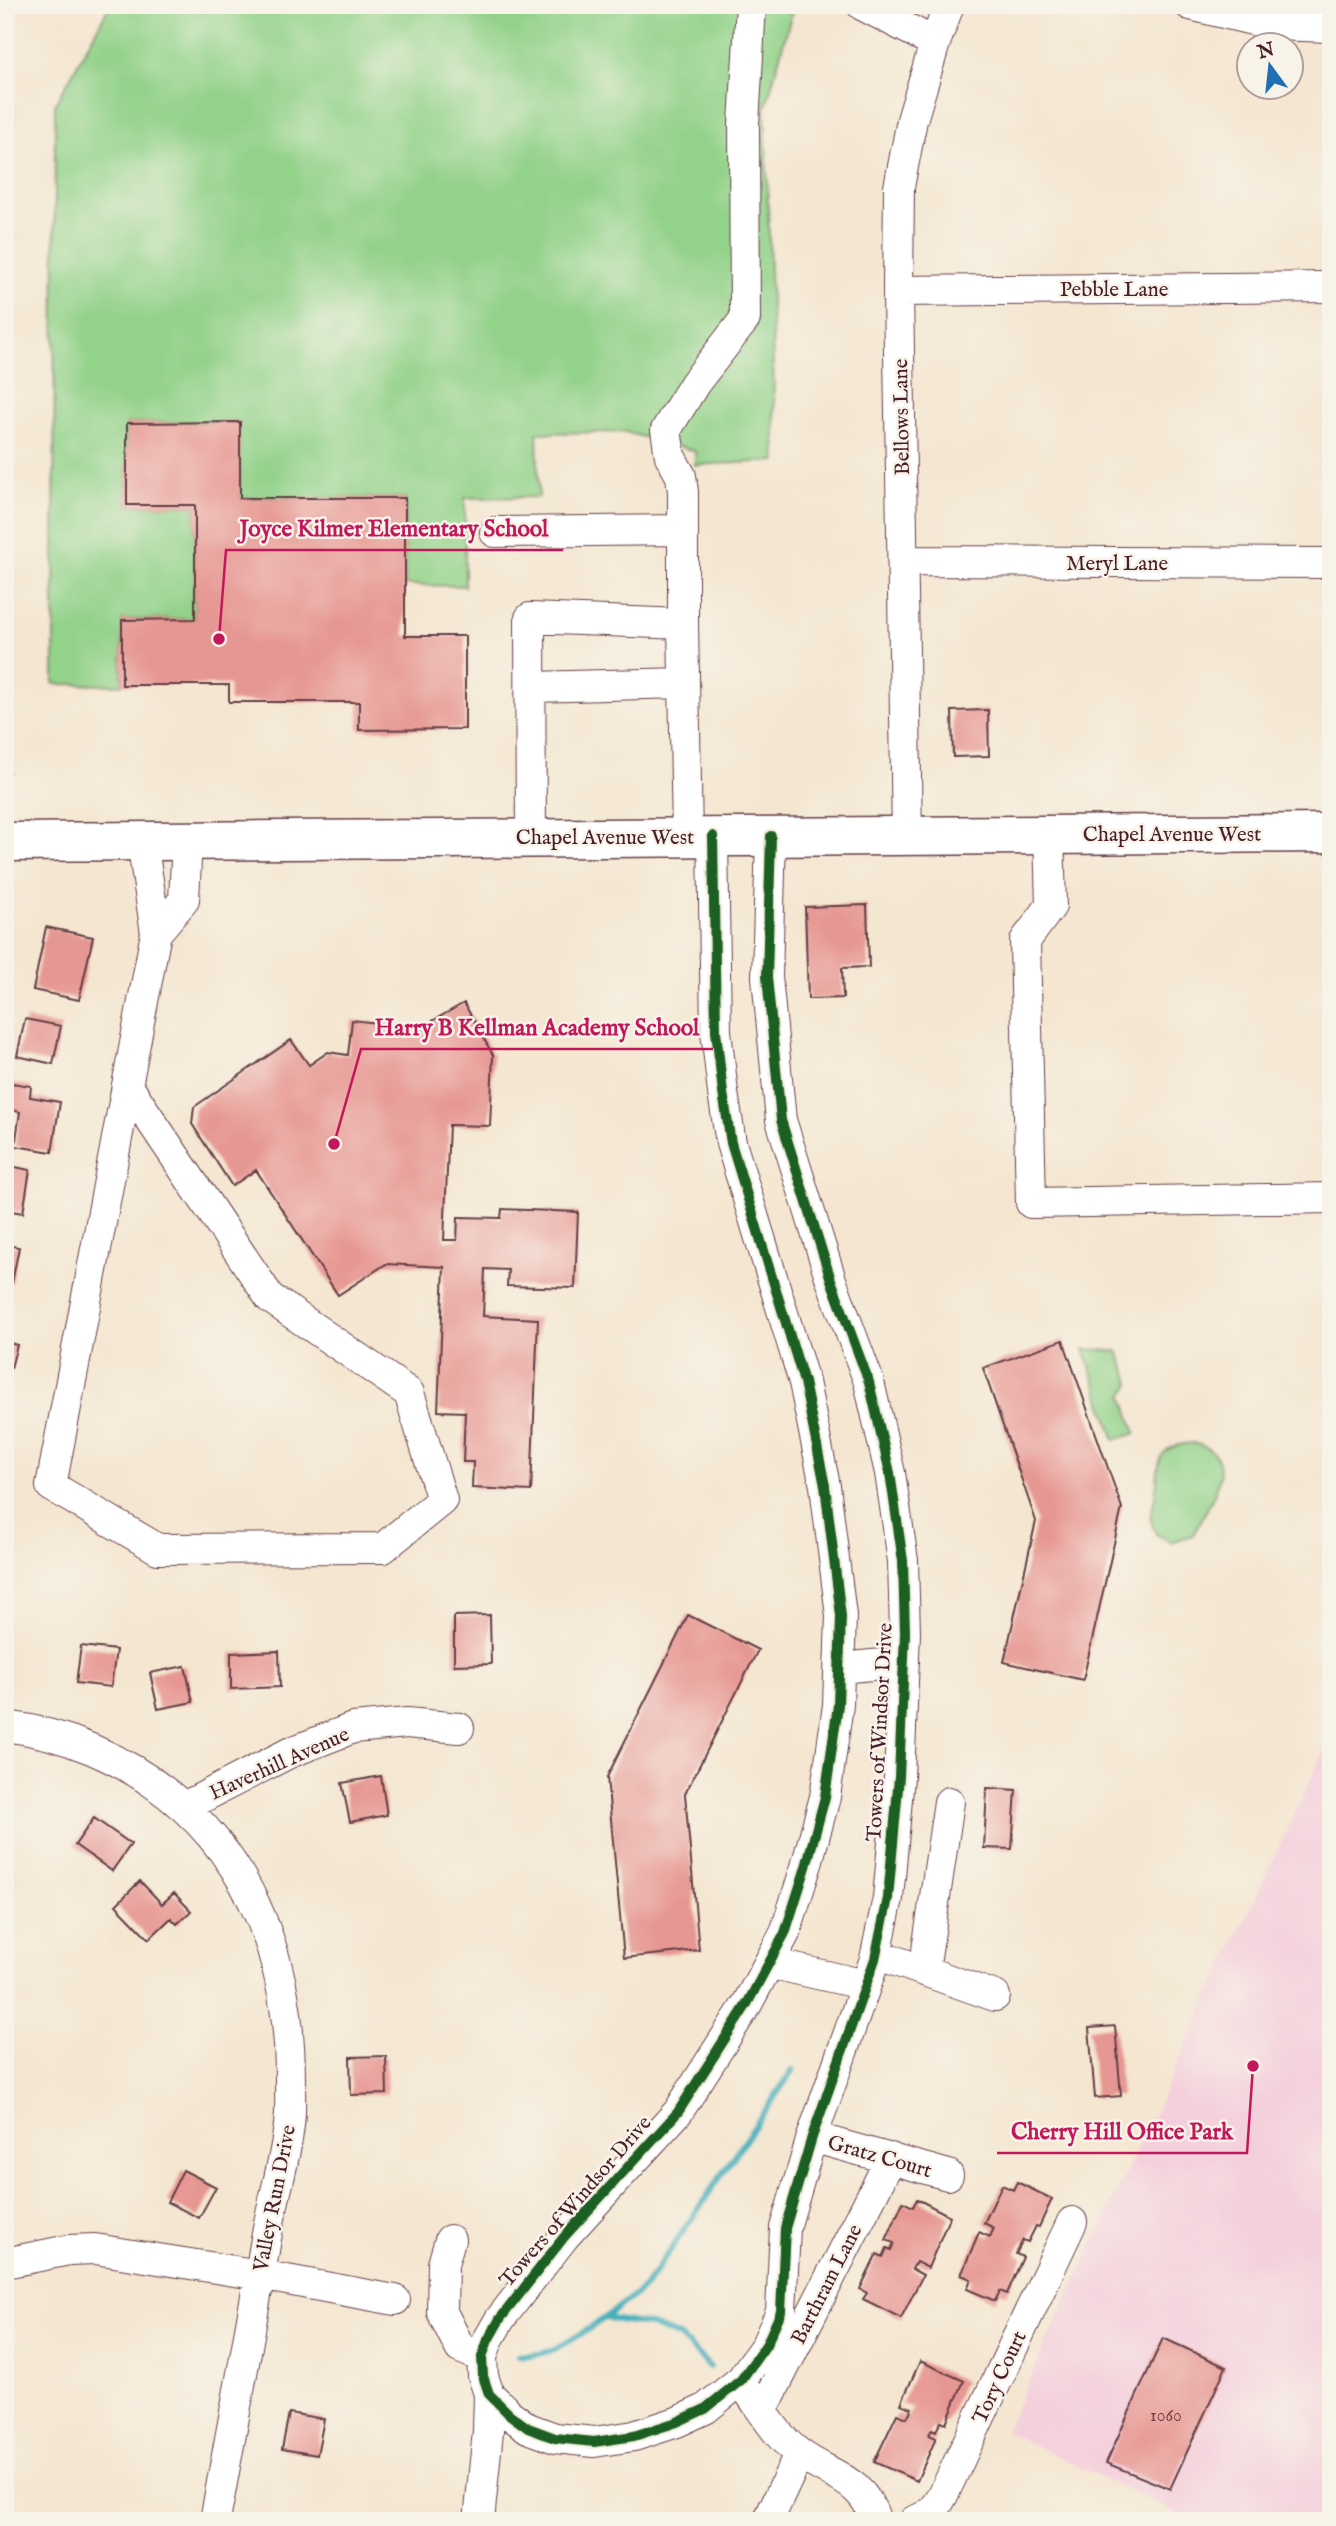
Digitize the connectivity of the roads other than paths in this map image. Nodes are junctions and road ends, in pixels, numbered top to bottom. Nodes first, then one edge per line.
1 (751, 5) edge
2 (862, 5) edge
3 (949, 5) edge
4 (1189, 5) edge
5 (1331, 27) edge
6 (934, 43) junction
7 (1331, 287) edge
8 (898, 291) junction
9 (682, 530) junction
10 (495, 532) dead end
11 (904, 561) junction
12 (1331, 563) edge
13 (683, 624) junction
14 (684, 683) junction
15 (532, 687) junction
16 (1331, 833) edge
17 (1049, 834) junction
18 (700, 836) junction
19 (771, 836) junction
20 (907, 836) junction
21 (531, 838) junction
22 (187, 840) junction
23 (142, 841) junction
24 (5, 842) edge
25 (156, 933) junction
26 (127, 1085) junction
27 (1331, 1198) edge
28 (904, 1662) junction
29 (839, 1668) junction
30 (5, 1726) edge
31 (459, 1728) dead end
32 (949, 1802) dead end
33 (184, 1807) junction
34 (876, 1954) junction
35 (769, 1963) junction
36 (925, 1971) junction
37 (866, 1985) junction
38 (995, 1996) dead end
39 (812, 2137) junction
40 (891, 2158) junction
41 (948, 2175) dead end
42 (1072, 2222) dead end
43 (450, 2241) dead end
44 (5, 2263) edge
45 (260, 2275) junction
46 (395, 2300) dead end
47 (482, 2357) junction
48 (741, 2380) junction
49 (489, 2394) junction
50 (762, 2411) junction
51 (799, 2454) junction
52 (883, 2520) edge
53 (215, 2521) edge
54 (479, 2521) edge
55 (768, 2521) edge
56 (914, 2521) edge

1 - 9 street, Towers of Windsor Drive
2 - 6 street
3 - 6 street, Bellows Lane
4 - 5 street
6 - 8 street, Bellows Lane
7 - 8 street, Pebble Lane
8 - 11 street, Bellows Lane
9 - 10 street
9 - 13 street, Towers of Windsor Drive
11 - 12 street, Meryl Lane
11 - 20 street, Bellows Lane
13 - 14 street, Towers of Windsor Drive
13 - 15 street
14 - 15 street
14 - 18 street, Towers of Windsor Drive
15 - 21 street
16 - 17 main road, Chapel Avenue West
17 - 20 main road, Chapel Avenue West
17 - 27 street
18 - 19 main road, Chapel Avenue West
18 - 21 main road, Chapel Avenue West
18 - 29 street, Towers of Windsor Drive
19 - 20 main road, Chapel Avenue West
19 - 28 street, Towers of Windsor Drive
21 - 22 main road, Chapel Avenue West
22 - 23 main road, Chapel Avenue West
22 - 25 street
23 - 24 main road, Chapel Avenue West
23 - 25 street
25 - 26 street
26 - 26 street
28 - 29 street
28 - 34 street, Towers of Windsor Drive
29 - 35 street, Towers of Windsor Drive
30 - 33 street, Valley Run Drive
31 - 33 street, Haverhill Avenue
32 - 36 street
33 - 45 street, Valley Run Drive
34 - 36 street
34 - 37 street, Towers of Windsor Drive
35 - 37 street
35 - 47 street, Towers of Windsor Drive
36 - 38 street
37 - 39 street, Towers of Windsor Drive
39 - 40 street, Gratz Court
39 - 48 street, Towers of Windsor Drive
40 - 41 street, Gratz Court
40 - 50 street, Barthram Lane
42 - 56 street, Tory Court
43 - 47 street
44 - 45 street
45 - 46 street
45 - 53 street, Valley Run Drive
47 - 49 street
48 - 49 street, Towers of Windsor Drive
48 - 50 street
49 - 54 street
50 - 51 street
51 - 52 street
51 - 55 street

